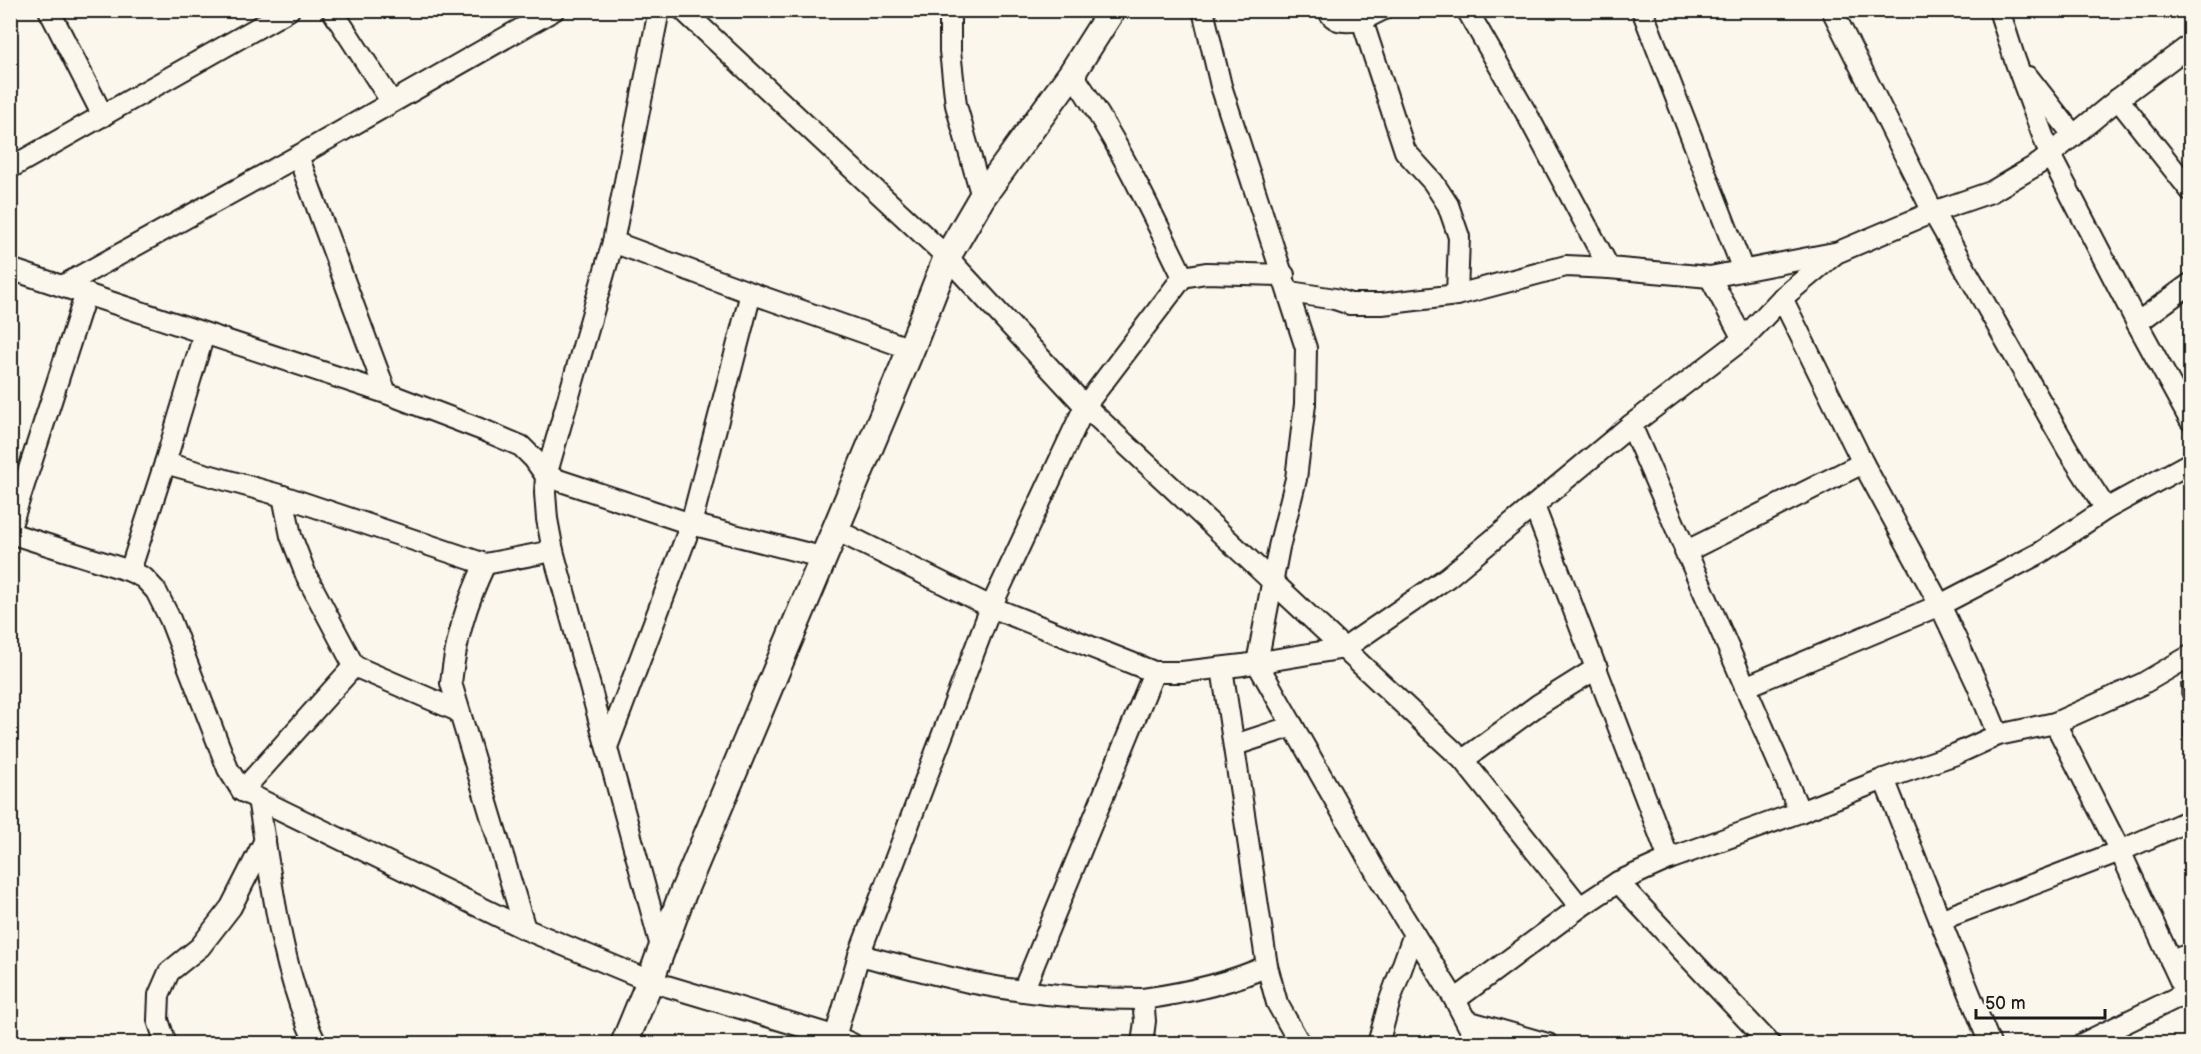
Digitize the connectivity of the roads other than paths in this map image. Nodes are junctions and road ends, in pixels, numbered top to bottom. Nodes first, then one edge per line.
1 (50, 10) edge
2 (289, 10) edge
3 (332, 10) edge
4 (554, 10) edge
5 (659, 10) edge
6 (683, 10) edge
7 (951, 10) edge
8 (1112, 10) edge
9 (1203, 10) edge
10 (1328, 10) edge
11 (1382, 10) edge
12 (1467, 10) edge
13 (1642, 10) edge
14 (1832, 10) edge
15 (1999, 10) edge
16 (1362, 20) junction
17 (2190, 45) edge
18 (2015, 60) junction
19 (1072, 73) junction
20 (2118, 99) junction
21 (391, 101) junction
22 (103, 116) junction
23 (2074, 136) junction
24 (2050, 155) junction
25 (298, 156) junction
26 (10, 168) edge
27 (2190, 190) edge
28 (982, 197) junction
29 (1933, 212) junction
30 (613, 242) junction
31 (1836, 253) junction
32 (946, 257) junction
33 (1609, 268) junction
34 (10, 269) edge
35 (1743, 270) junction
36 (1183, 277) junction
37 (1710, 277) junction
38 (1287, 284) junction
39 (2190, 284) edge
40 (64, 285) junction
41 (86, 293) junction
42 (751, 293) junction
43 (1456, 295) junction
44 (1782, 298) junction
45 (2137, 323) junction
46 (204, 334) junction
47 (1743, 339) junction
48 (911, 349) junction
49 (386, 393) junction
50 (1085, 406) junction
51 (2190, 420) edge
52 (1631, 425) junction
53 (165, 463) junction
54 (1863, 463) junction
55 (2190, 463) edge
56 (546, 476) junction
57 (283, 496) junction
58 (1534, 506) junction
59 (2106, 509) junction
60 (691, 524) junction
61 (10, 528) edge
62 (836, 530) junction
63 (10, 533) edge
64 (553, 551) junction
65 (1685, 552) junction
66 (825, 558) junction
67 (485, 564) junction
68 (130, 571) junction
69 (1274, 582) junction
70 (1940, 605) junction
71 (991, 607) junction
72 (1345, 648) junction
73 (2190, 656) edge
74 (1257, 663) junction
75 (354, 666) junction
76 (1222, 668) junction
77 (1597, 668) junction
78 (1154, 672) junction
79 (1745, 687) junction
80 (458, 711) junction
81 (2055, 723) junction
82 (1293, 726) junction
83 (1998, 735) junction
84 (1235, 745) junction
85 (607, 747) junction
86 (1463, 760) junction
87 (1884, 779) junction
88 (250, 795) junction
89 (1800, 812) junction
90 (2190, 820) edge
91 (265, 840) junction
92 (2120, 851) junction
93 (1669, 859) junction
94 (1618, 882) junction
95 (1580, 907) junction
96 (1940, 920) junction
97 (525, 929) junction
98 (1414, 934) junction
99 (662, 950) junction
100 (2190, 954) edge
101 (859, 955) junction
102 (2171, 961) junction
103 (1267, 966) junction
104 (650, 981) junction
105 (1023, 991) junction
106 (2188, 997) edge
107 (1143, 999) junction
108 (1455, 1000) junction
109 (1467, 1021) junction
110 (840, 1041) edge
111 (166, 1044) edge
112 (316, 1044) edge
113 (624, 1044) edge
114 (1142, 1044) edge
115 (1300, 1044) edge
116 (1378, 1044) edge
117 (1478, 1044) edge
118 (1548, 1044) edge
119 (1770, 1044) edge
120 (1990, 1044) edge
121 (2082, 1044) edge

1 - 22 street
2 - 22 street
3 - 21 street
4 - 21 street
5 - 30 street
6 - 32 street
7 - 28 street
8 - 19 street
9 - 38 street
10 - 16 street
11 - 16 street
12 - 33 street
13 - 35 street
14 - 29 street
15 - 18 street
16 - 43 street
17 - 20 street
18 - 23 street
18 - 24 street
19 - 28 street
19 - 36 street
20 - 23 street
20 - 27 street
21 - 25 street
22 - 26 street
23 - 24 street
24 - 29 street
24 - 45 street
25 - 40 street
25 - 49 street
28 - 32 street
29 - 31 street
29 - 59 street
30 - 42 street
30 - 56 street
31 - 35 street
31 - 44 street
32 - 48 street
32 - 50 street
33 - 37 street
33 - 43 street
34 - 40 street
35 - 37 street
36 - 38 street
36 - 50 street
37 - 47 street
38 - 43 street
38 - 69 street
39 - 45 street
40 - 41 street
41 - 46 street
41 - 61 street
42 - 48 street
42 - 60 street
44 - 47 street
44 - 54 street
45 - 51 street
46 - 49 street
46 - 53 street
47 - 52 street
48 - 62 street
49 - 56 street
50 - 69 street
50 - 71 street
52 - 58 street
52 - 65 street
53 - 57 street
53 - 68 street
54 - 65 street
54 - 70 street
55 - 59 street
56 - 60 street
56 - 64 street
57 - 67 street
57 - 75 street
58 - 72 street
58 - 77 street
59 - 70 street
60 - 66 street
60 - 85 street
62 - 66 street
62 - 71 street
63 - 68 street
64 - 67 street
64 - 85 street
65 - 79 street
66 - 99 street
67 - 80 street
68 - 88 street
69 - 72 street
69 - 74 street
70 - 79 street
70 - 83 street
71 - 78 street
71 - 101 street
72 - 74 street
72 - 86 street
73 - 81 street
74 - 76 street
74 - 82 street
75 - 80 street
75 - 88 street
76 - 78 street
76 - 84 street
77 - 86 street
77 - 93 street
78 - 105 street
79 - 89 street
80 - 97 street
81 - 83 street
81 - 92 street
82 - 84 street
82 - 98 street
83 - 87 street
84 - 103 street
85 - 99 street
86 - 95 street
87 - 89 street
87 - 96 street
88 - 91 street
88 - 97 street
89 - 93 street
90 - 92 street
91 - 111 street
91 - 112 street
92 - 96 street
92 - 102 street
93 - 94 street
94 - 95 street
94 - 119 street
95 - 108 street
96 - 120 street
97 - 104 street
98 - 108 street
98 - 116 street
99 - 104 street
100 - 102 street
101 - 105 street
101 - 110 street
102 - 106 street
103 - 107 street
103 - 115 street
104 - 110 street
104 - 113 street
105 - 107 street
106 - 121 street
107 - 114 street
108 - 109 street
109 - 117 street
109 - 118 street

